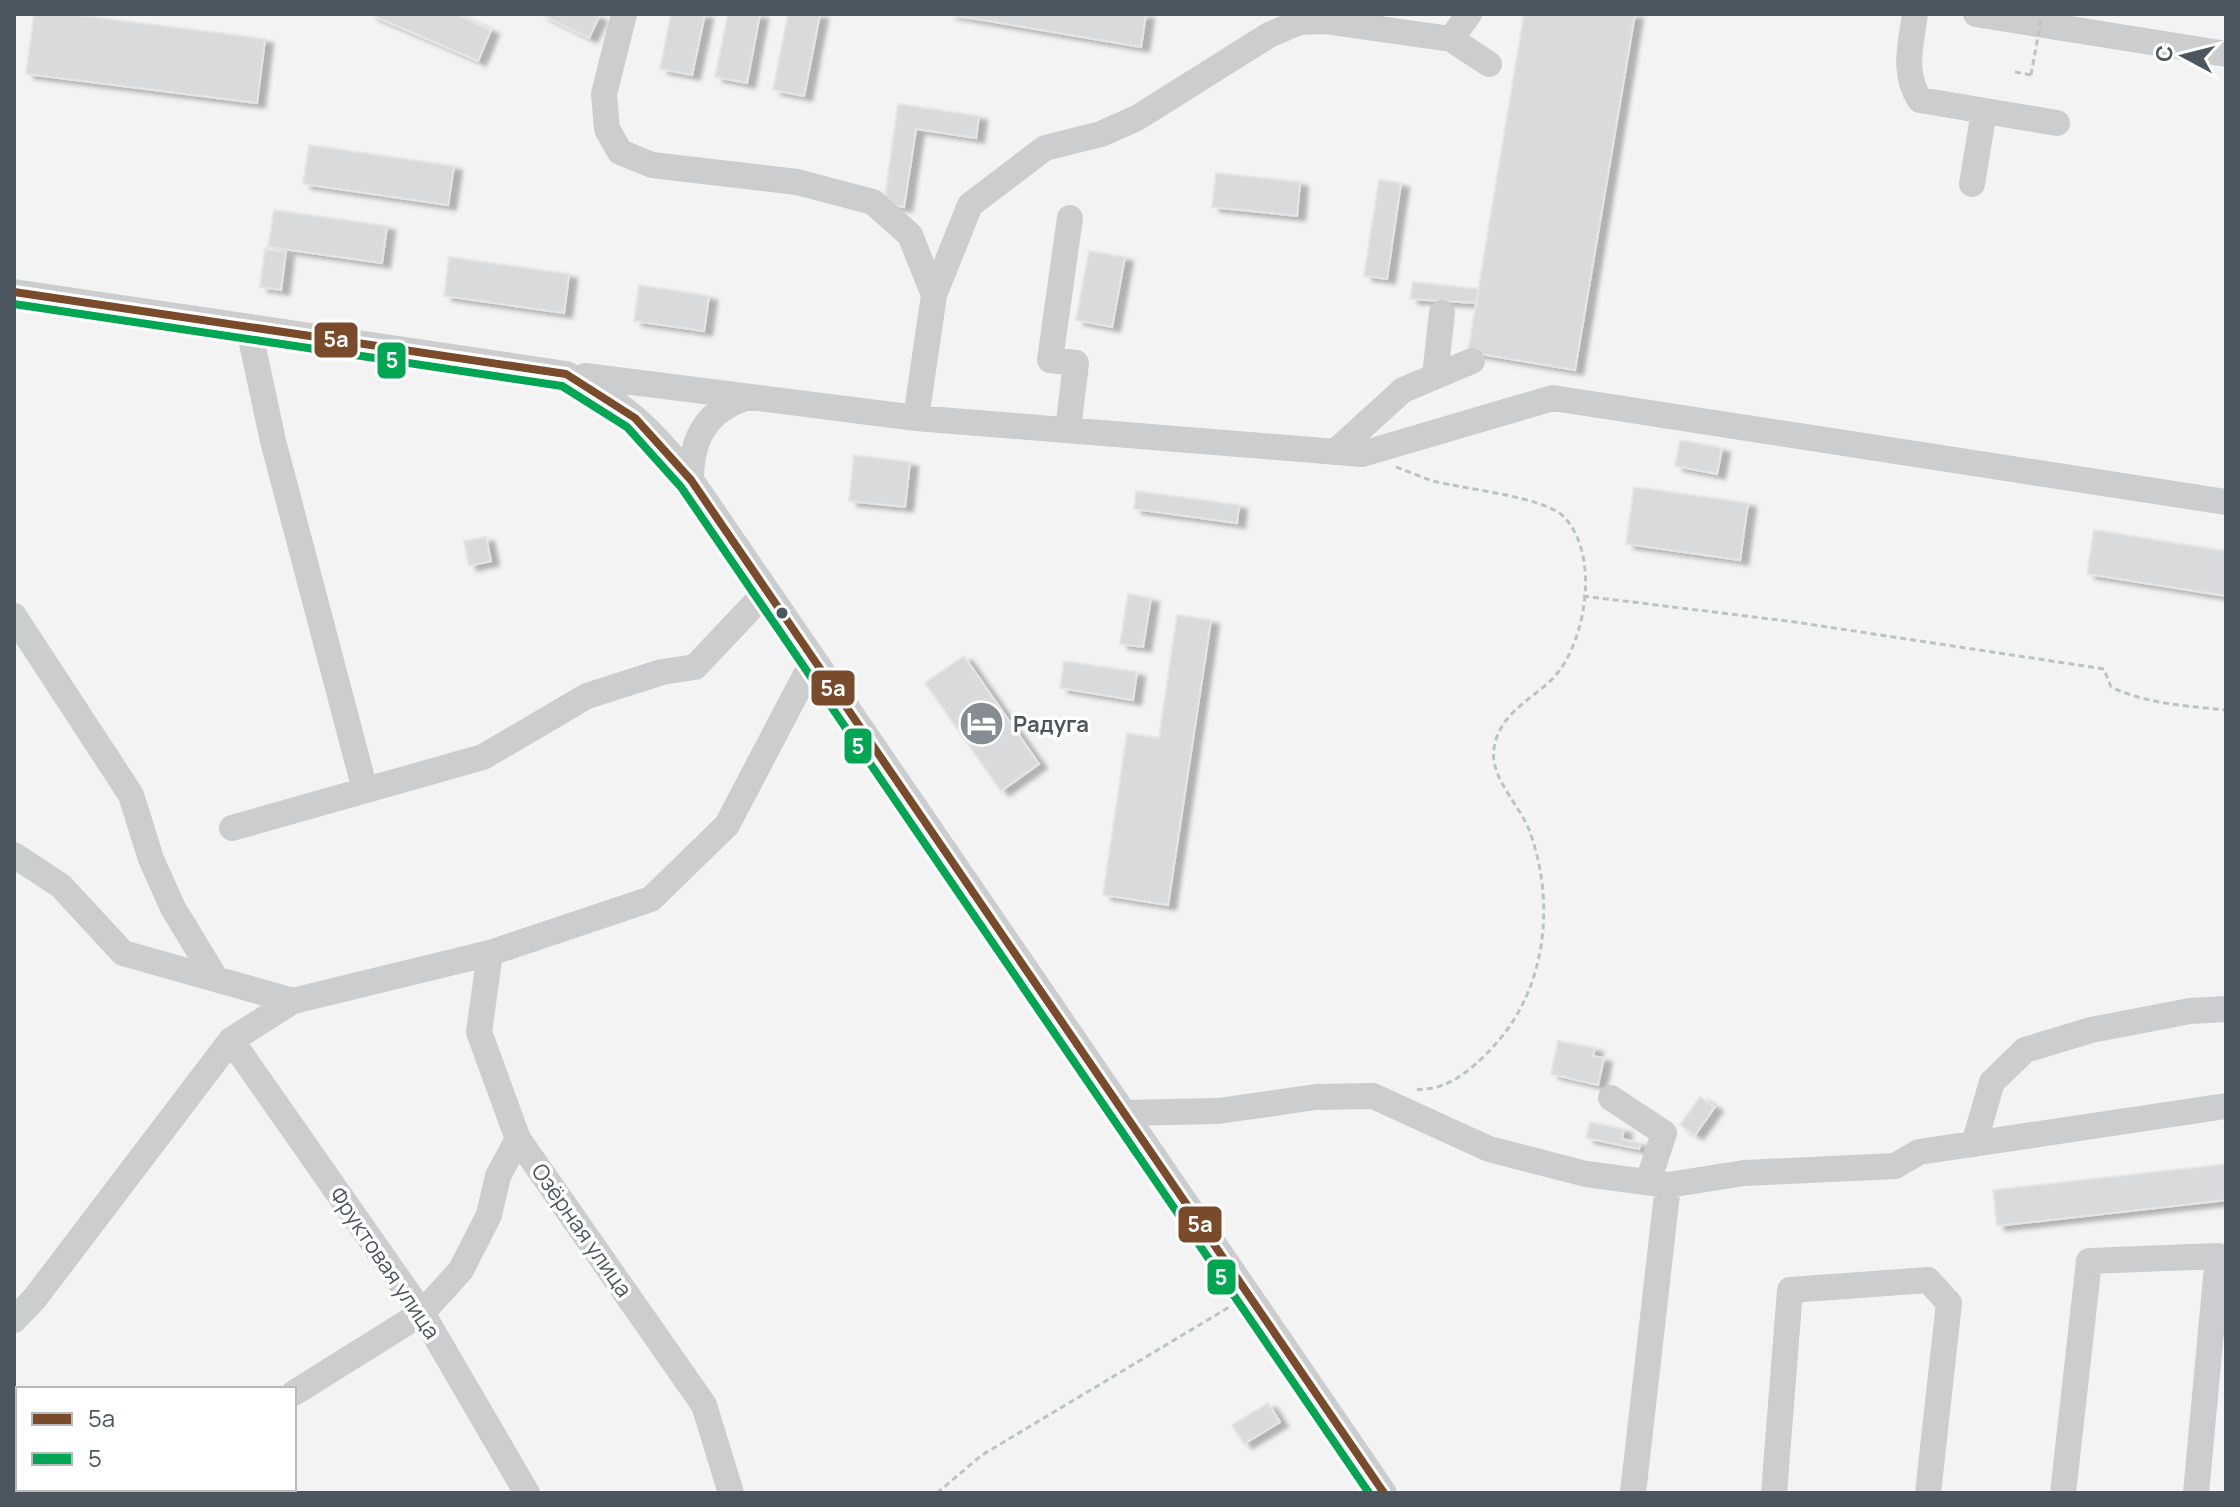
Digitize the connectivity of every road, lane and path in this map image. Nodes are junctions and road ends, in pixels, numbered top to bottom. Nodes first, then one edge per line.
1 (624, 14) edge
2 (1469, 14) edge
3 (1915, 14) edge
4 (1976, 14) edge
5 (2042, 14) edge
6 (1451, 39) junction
7 (2226, 54) edge
8 (1489, 64) dead end
9 (2015, 72) dead end
10 (1984, 111) junction
11 (2057, 123) dead end
12 (1972, 184) dead end
13 (1070, 218) dead end
14 (14, 292) edge
15 (934, 295) junction
16 (1442, 313) dead end
17 (249, 329) junction
18 (1472, 361) dead end
19 (566, 374) junction
20 (1435, 376) junction
21 (749, 397) junction
22 (916, 418) junction
23 (1068, 430) junction
24 (1335, 452) junction
25 (1362, 454) junction
26 (691, 480) junction
27 (2226, 502) edge
28 (766, 592) junction
29 (1583, 596) junction
30 (14, 616) edge
31 (813, 661) junction
32 (2226, 710) edge
33 (365, 790) junction
34 (232, 828) dead end
35 (14, 855) edge
36 (490, 953) junction
37 (216, 979) junction
38 (293, 1001) junction
39 (2226, 1009) edge
40 (231, 1040) junction
41 (1373, 1096) junction
42 (1611, 1098) dead end
43 (2226, 1106) edge
44 (1122, 1113) junction
45 (518, 1139) junction
46 (1974, 1144) junction
47 (1658, 1183) junction
48 (1247, 1295) junction
49 (422, 1313) junction
50 (14, 1320) edge
51 (296, 1392) edge
52 (1380, 1492) edge
53 (527, 1493) edge
54 (731, 1493) edge
55 (937, 1493) edge
56 (1633, 1493) edge
57 (1774, 1493) edge
58 (1928, 1493) edge
59 (2063, 1493) edge
60 (2196, 1493) edge

1 - 15 street
2 - 6 street
3 - 10 street
4 - 7 street
5 - 9 path, bridge
6 - 8 street
6 - 15 street
10 - 11 street
10 - 12 street
13 - 23 street
14 - 17 street
15 - 22 street
16 - 20 street
17 - 19 street
17 - 33 street
18 - 20 street
19 - 21 street
19 - 26 street
20 - 24 street
21 - 22 street
21 - 26 street
22 - 23 street
23 - 24 street
24 - 25 street
25 - 27 street
25 - 29 path
26 - 28 street
28 - 31 street
28 - 33 street
29 - 32 path
29 - 41 path
30 - 37 street
31 - 36 street
31 - 44 street
33 - 34 street
35 - 37 street
36 - 38 street
36 - 45 street, Озёрная улица
37 - 38 street
38 - 40 street
39 - 46 street
40 - 49 street, Фруктовая улица
40 - 50 street
41 - 44 street
41 - 47 street
42 - 47 street
43 - 46 street
44 - 48 street
45 - 49 street
45 - 54 street, Озёрная улица
46 - 47 street
47 - 56 street
48 - 52 street
48 - 55 path
49 - 51 street
49 - 53 street, Фруктовая улица
57 - 58 street
59 - 60 street

